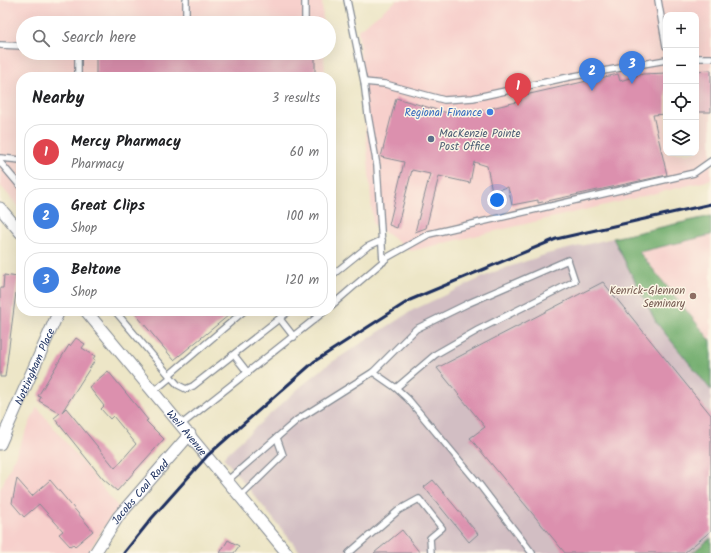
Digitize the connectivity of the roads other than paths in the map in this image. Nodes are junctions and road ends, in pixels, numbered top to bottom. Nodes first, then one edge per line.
1 (186, 0) edge
2 (305, 0) edge
3 (347, 0) edge
4 (658, 0) edge
5 (186, 16) edge
6 (305, 16) edge
7 (663, 29) edge
8 (0, 45) edge
9 (16, 46) edge
10 (699, 58) edge
11 (711, 58) edge
12 (78, 60) edge
13 (663, 61) edge
14 (78, 72) edge
15 (364, 82) junction
16 (0, 158) edge
17 (16, 160) edge
18 (711, 160) edge
19 (0, 162) edge
20 (16, 181) edge
21 (0, 208) edge
22 (16, 227) edge
23 (382, 240) junction
24 (383, 262) junction
25 (336, 272) edge
26 (336, 302) edge
27 (57, 316) edge
28 (90, 316) edge
29 (119, 316) edge
30 (238, 316) edge
31 (283, 316) edge
32 (319, 316) edge
33 (280, 319) junction
34 (294, 337) junction
35 (234, 355) junction
36 (373, 372) junction
37 (248, 373) junction
38 (170, 376) junction
39 (396, 388) junction
40 (154, 391) junction
41 (182, 424) junction
42 (190, 434) junction
43 (277, 438) junction
44 (0, 444) edge
45 (228, 480) junction
46 (241, 496) junction
47 (95, 553) edge
48 (288, 553) edge
49 (349, 553) edge
50 (431, 553) edge
51 (532, 553) edge

1 - 5 lane
2 - 6 lane
3 - 15 lane
4 - 7 lane
8 - 9 lane
10 - 11 lane
12 - 14 lane
13 - 15 lane
15 - 23 lane
16 - 17 lane
18 - 24 lane
19 - 20 lane
21 - 22 street
23 - 24 lane
23 - 25 lane
24 - 26 lane
27 - 44 street, Nottingham Place
28 - 40 street, Weil Avenue
29 - 38 lane
30 - 38 lane
31 - 33 lane
32 - 34 lane
33 - 34 lane
33 - 35 lane
34 - 37 lane
35 - 37 lane
35 - 38 lane
36 - 39 lane
36 - 39 lane
36 - 43 lane
37 - 41 lane
38 - 40 lane
39 - 51 lane
40 - 41 street, Weil Avenue
41 - 42 street, Weil Avenue
42 - 45 street, Weil Avenue
42 - 47 street, Jacobs Coal Road
43 - 45 lane
43 - 46 lane
45 - 46 street, Weil Avenue
46 - 48 street, Weil Avenue
49 - 50 lane

